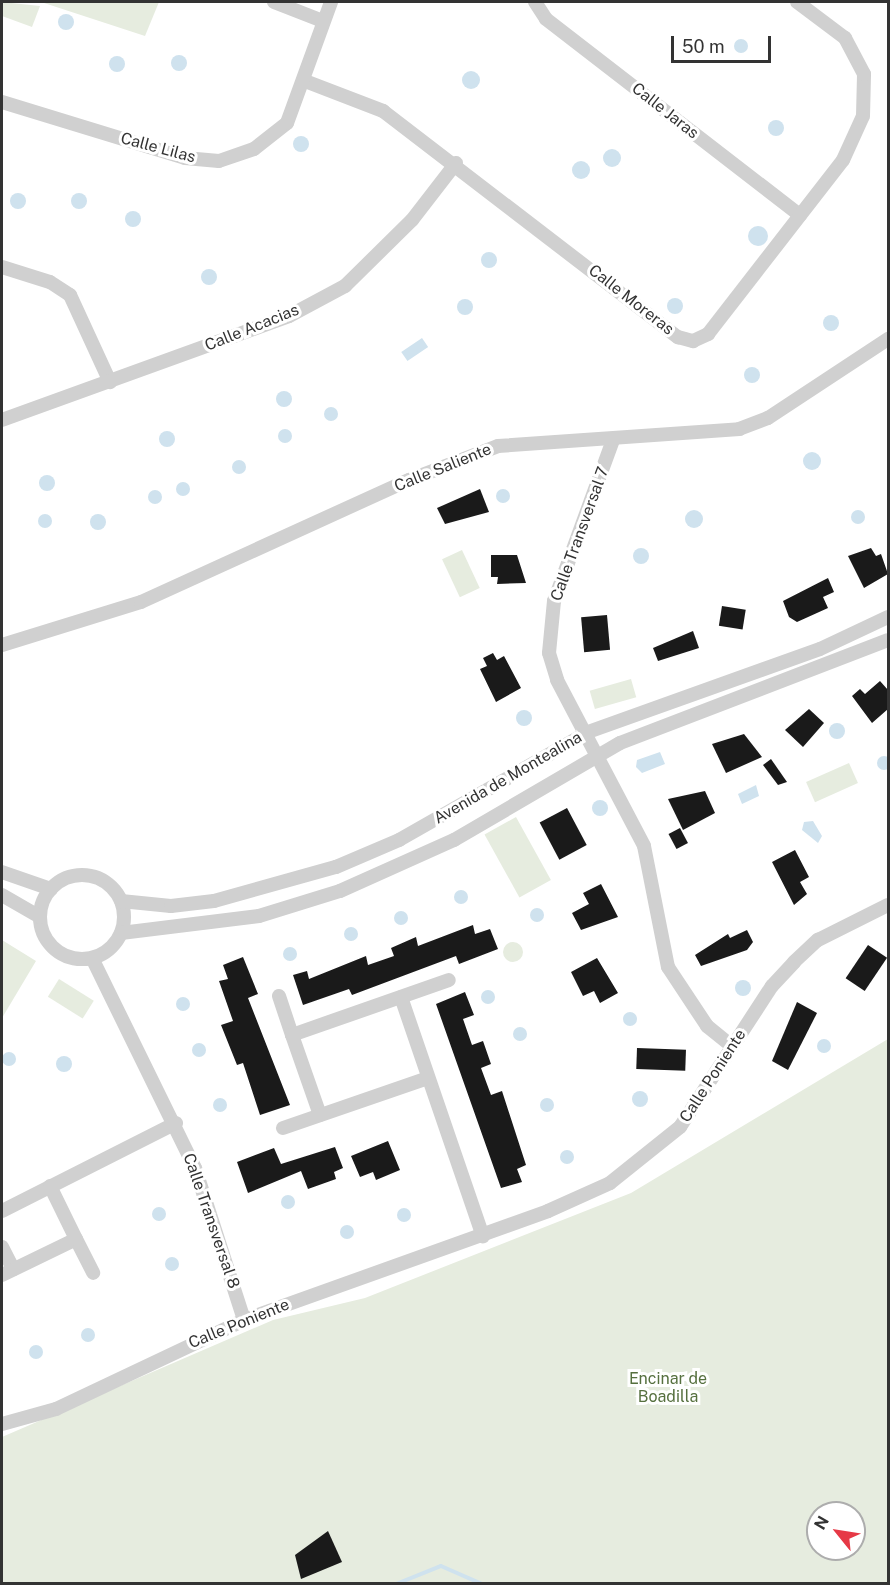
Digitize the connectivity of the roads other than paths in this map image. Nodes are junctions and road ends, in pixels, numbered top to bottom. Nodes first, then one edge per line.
1 (274, 2) edge
2 (332, 2) edge
3 (535, 2) edge
4 (797, 2) edge
5 (323, 21) junction
6 (305, 81) junction
7 (2, 102) edge
8 (456, 163) junction
9 (800, 215) junction
10 (2, 267) edge
11 (888, 339) edge
12 (110, 382) junction
13 (2, 420) edge
14 (613, 440) junction
15 (888, 617) edge
16 (888, 640) edge
17 (2, 645) edge
18 (588, 732) junction
19 (599, 753) junction
20 (2, 872) edge
21 (51, 889) junction
22 (2, 895) edge
23 (121, 901) junction
24 (888, 905) edge
25 (40, 917) junction
26 (121, 933) junction
27 (93, 958) junction
28 (449, 980) dead end
29 (279, 996) dead end
30 (401, 997) junction
31 (292, 1035) junction
32 (732, 1046) junction
33 (428, 1078) junction
34 (320, 1115) junction
35 (176, 1123) junction
36 (283, 1128) dead end
37 (50, 1186) junction
38 (2, 1211) edge
39 (483, 1236) junction
40 (76, 1239) junction
41 (2, 1247) edge
42 (7, 1272) edge
43 (93, 1273) dead end
44 (244, 1320) junction
45 (2, 1425) edge

1 - 5 street
2 - 5 street, Calle Lilas
3 - 9 street, Calle Jaras
4 - 9 street, Calle Moreras
5 - 6 street, Calle Lilas
6 - 7 street, Calle Lilas
6 - 8 street, Calle Moreras
8 - 9 street, Calle Moreras
8 - 12 street, Calle Acacias
10 - 12 street
11 - 14 street, Calle Saliente
12 - 13 street, Calle Acacias
14 - 17 street, Calle Saliente
14 - 18 street, Calle Transversal 7
15 - 18 street, Avenida de Montealina
16 - 19 street, Avenida de Montealina
18 - 19 street, Calle Transversal 7
18 - 23 street, Avenida de Montealina
19 - 26 street, Avenida de Montealina
19 - 32 street, Calle Transversal 7
20 - 21 street
21 - 23 street
21 - 25 street
22 - 25 street
23 - 26 street
24 - 32 street, Calle Poniente
25 - 27 street
26 - 27 street
27 - 35 street, Calle Transversal 8
28 - 30 street
29 - 31 street
30 - 31 street
30 - 33 street
31 - 34 street
32 - 39 street, Calle Poniente
33 - 34 street
33 - 39 street
34 - 36 street
35 - 37 street
35 - 44 street, Calle Transversal 8
37 - 38 street
37 - 40 street
39 - 44 street, Calle Poniente
40 - 42 street
40 - 43 street
41 - 42 street
44 - 45 street, Calle Poniente

